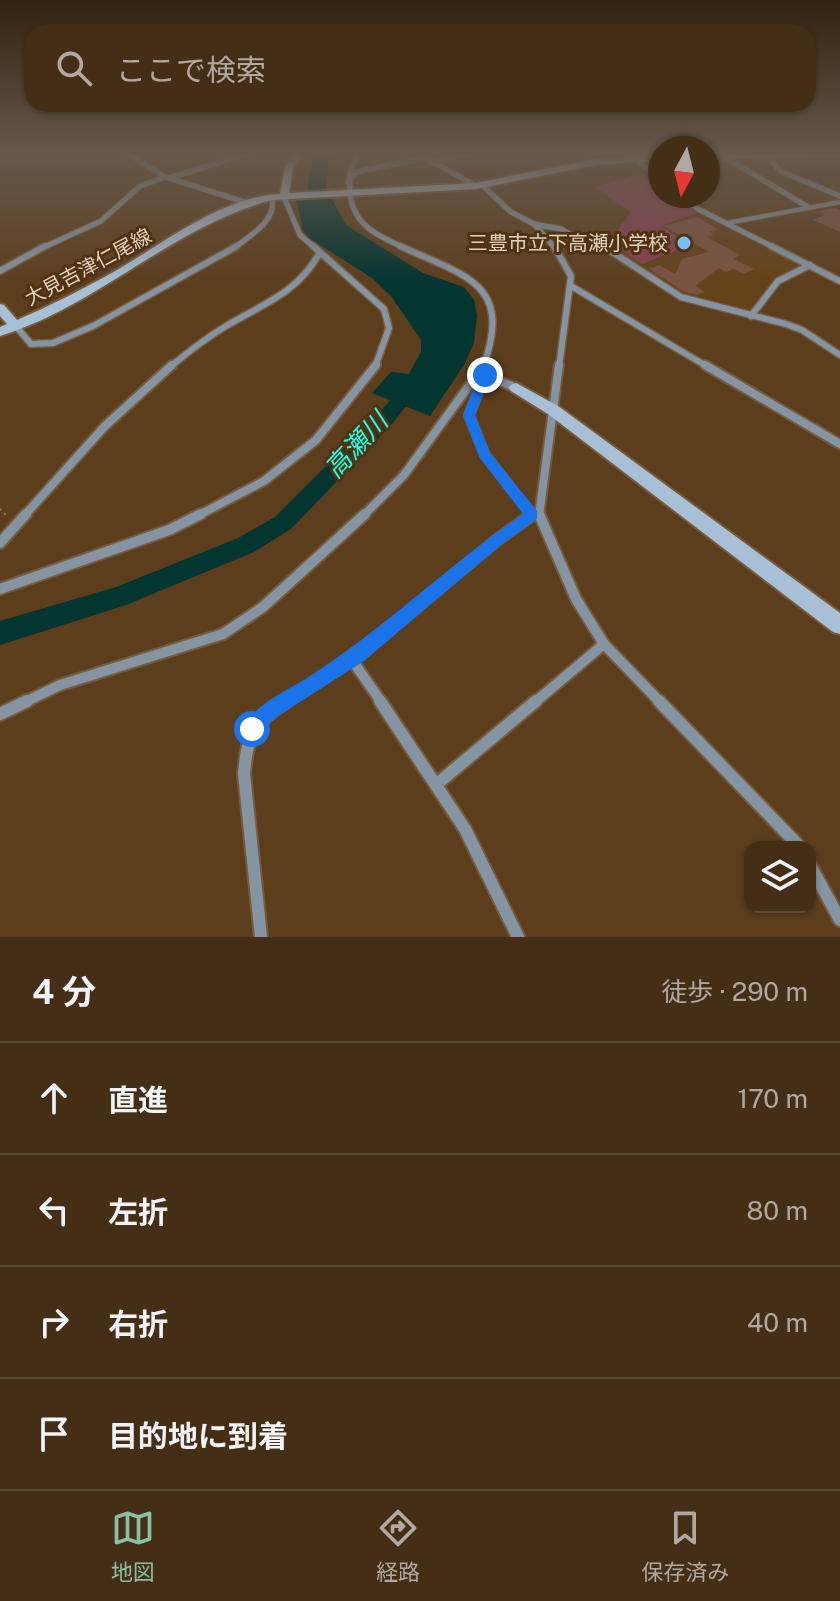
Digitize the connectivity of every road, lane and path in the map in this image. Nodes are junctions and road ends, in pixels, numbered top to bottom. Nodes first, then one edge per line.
1 (128, 197) edge
2 (226, 197) edge
3 (278, 197) junction
4 (283, 197) edge
5 (350, 197) edge
6 (493, 197) edge
7 (791, 197) edge
8 (840, 199) edge
9 (248, 203) junction
10 (808, 207) junction
11 (697, 208) edge
12 (727, 223) junction
13 (534, 224) junction
14 (319, 254) junction
15 (810, 265) junction
16 (0, 271) edge
17 (840, 281) edge
18 (571, 286) junction
19 (0, 308) edge
20 (751, 316) junction
21 (15, 325) junction
22 (0, 332) edge
23 (840, 355) edge
24 (485, 370) junction
25 (516, 388) joint
26 (553, 410) junction
27 (840, 444) edge
28 (536, 515) junction
29 (0, 543) edge
30 (0, 589) edge
31 (840, 625) edge
32 (604, 644) junction
33 (352, 660) junction
34 (0, 714) edge
35 (437, 784) junction
36 (794, 841) edge
37 (816, 876) edge
38 (840, 920) edge
39 (261, 937) edge
40 (518, 937) edge

1 - 16 street
2 - 9 street
3 - 4 main road, 大見吉津仁尾線
3 - 9 main road, 大見吉津仁尾線
3 - 14 street
3 - 21 street
5 - 24 street
6 - 13 street
7 - 10 street
8 - 10 lane
9 - 21 main road, 大見吉津仁尾線
10 - 12 lane
11 - 12 street
12 - 15 street
13 - 18 street
13 - 20 street
14 - 29 street
14 - 30 street
15 - 17 street
15 - 20 street
18 - 26 street
18 - 27 street
19 - 21 main road
20 - 23 street
21 - 22 main road, 大見吉津仁尾線
24 - 25 street
24 - 28 street
24 - 34 street
25 - 26 main road
26 - 28 street
26 - 31 main road
28 - 32 street
28 - 33 street
32 - 35 street
32 - 36 street
33 - 35 street
33 - 39 street
35 - 40 street
37 - 38 street

